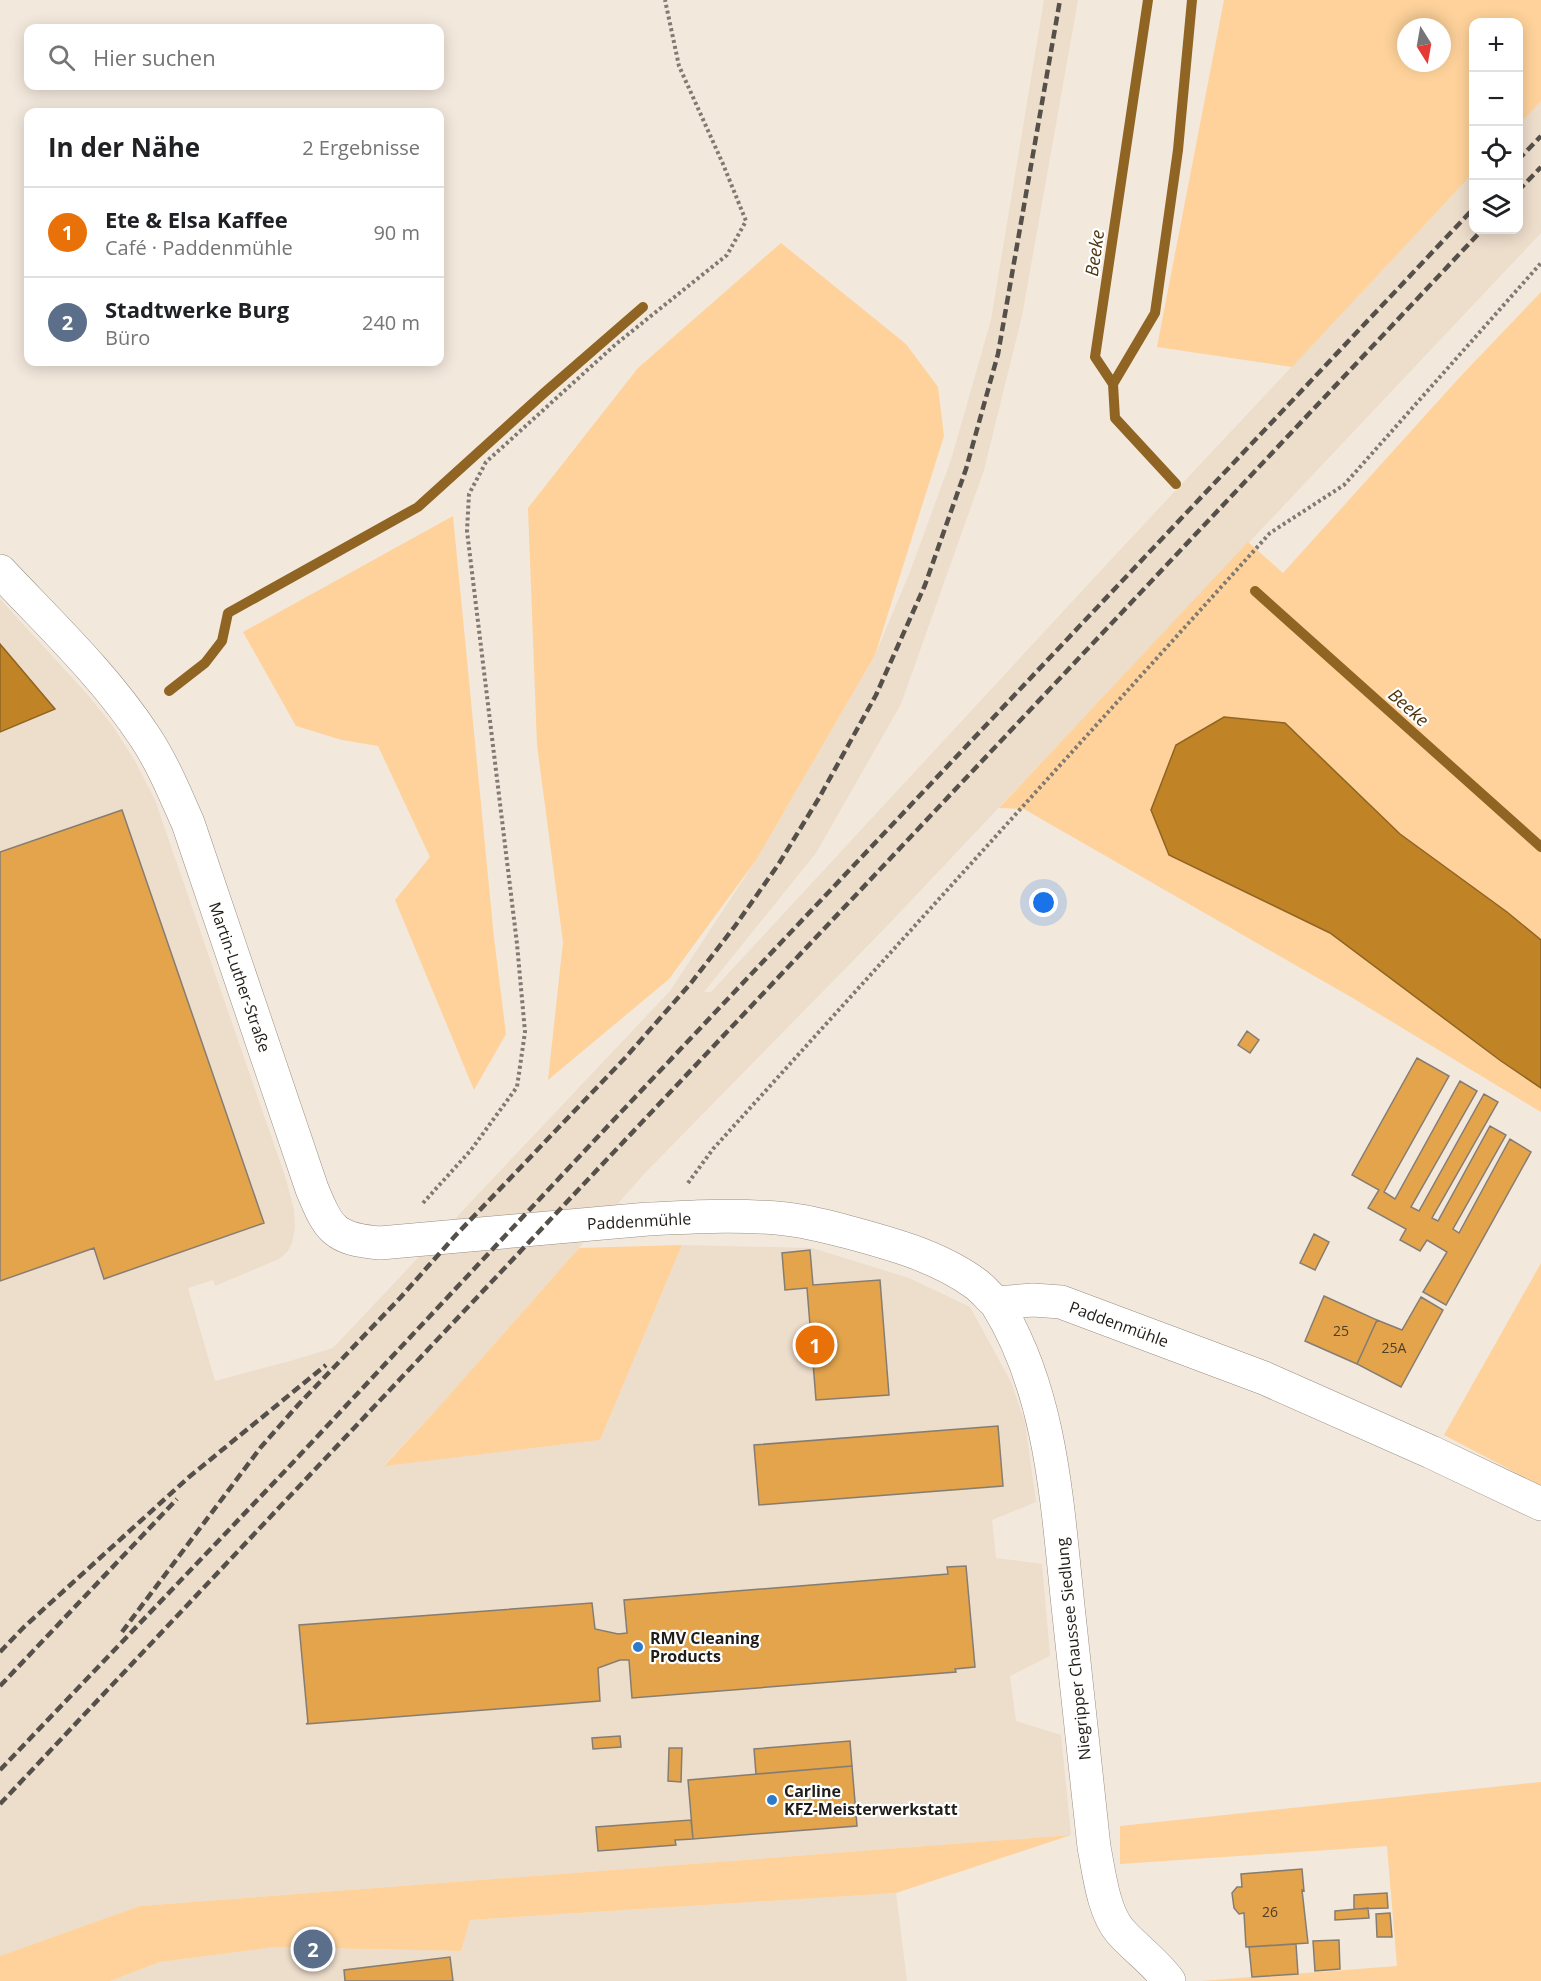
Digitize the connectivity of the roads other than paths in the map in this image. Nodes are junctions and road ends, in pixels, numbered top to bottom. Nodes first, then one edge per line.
1 (0, 571) edge
2 (540, 1229) joint
3 (996, 1303) junction
4 (1541, 1504) edge
5 (1168, 1981) edge

1 - 2 street, Martin-Luther-Straße
2 - 3 street, Paddenmühle
3 - 4 street, Paddenmühle
3 - 5 street, Niegripper Chaussee Siedlung

